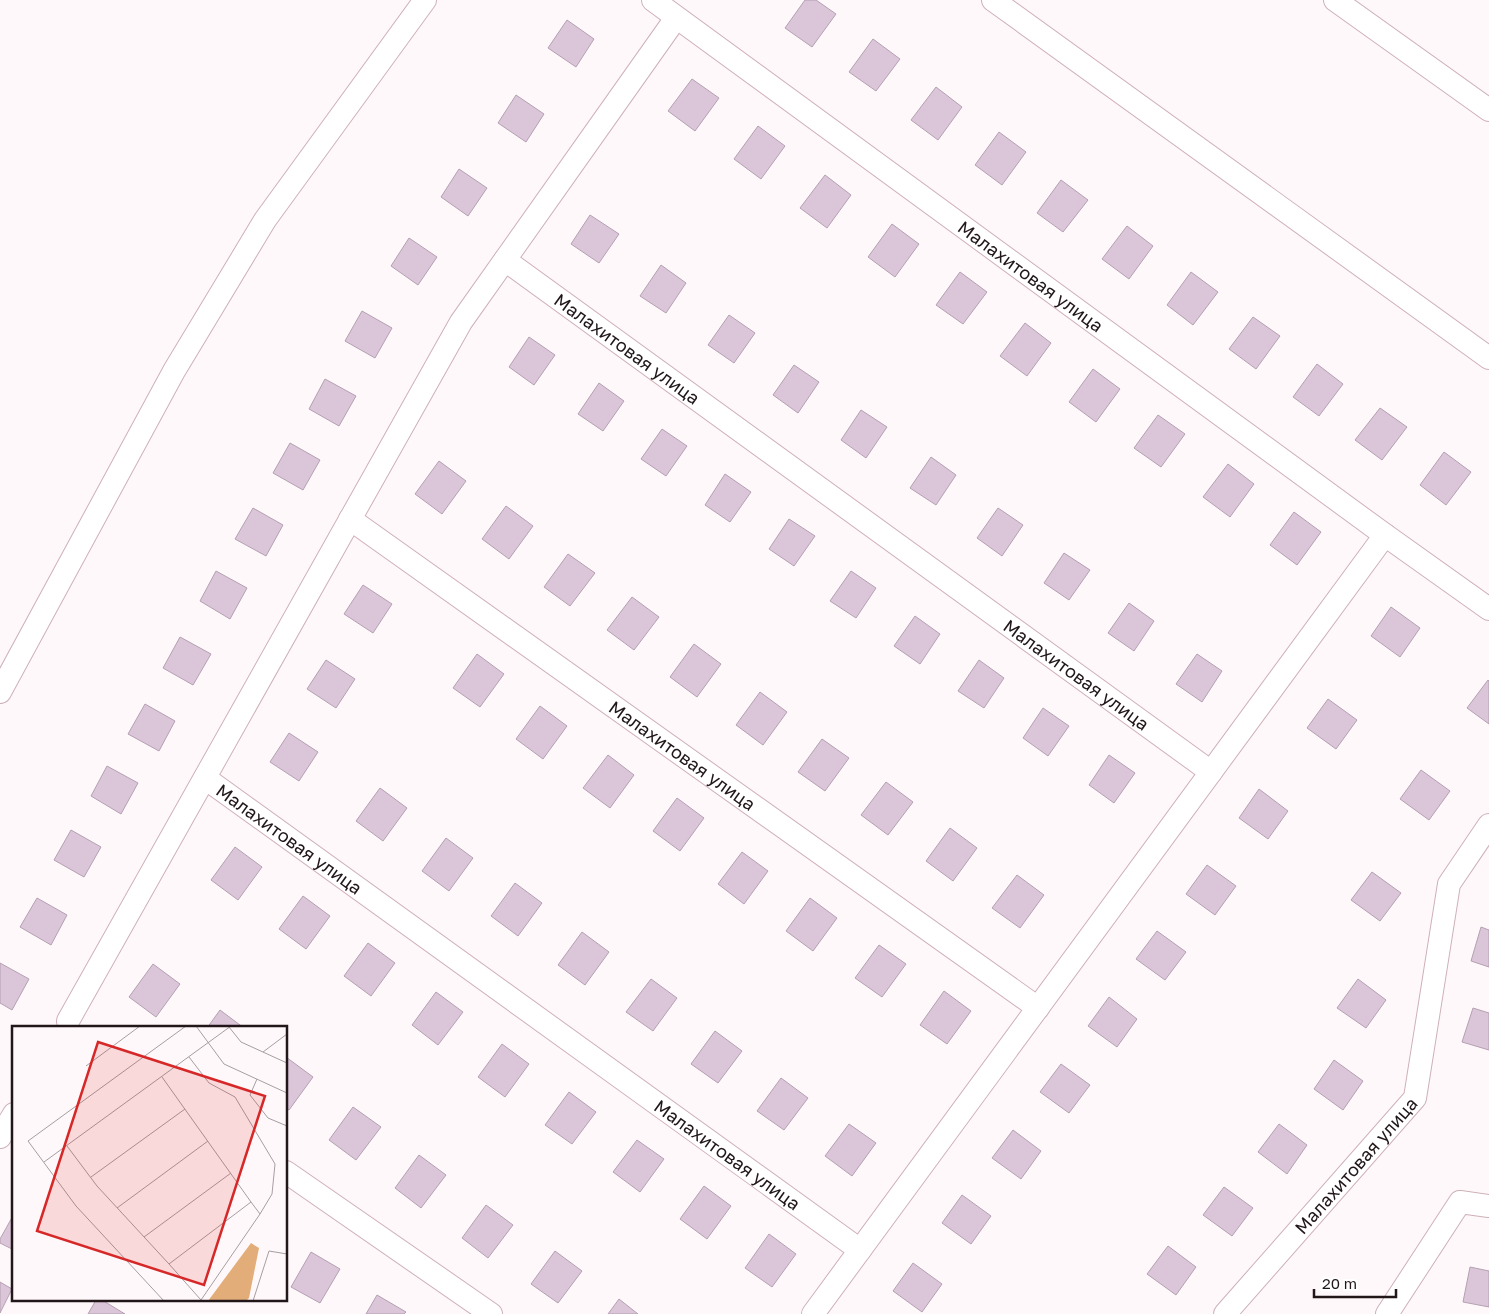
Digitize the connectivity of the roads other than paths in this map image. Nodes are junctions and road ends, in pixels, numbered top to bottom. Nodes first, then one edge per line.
1 (425, 0) edge
2 (653, 0) edge
3 (993, 0) edge
4 (1335, 0) edge
5 (676, 18) junction
6 (1489, 110) edge
7 (505, 260) junction
8 (1489, 358) edge
9 (350, 518) junction
10 (1385, 535) junction
11 (1489, 609) edge
12 (0, 692) edge
13 (1211, 772) junction
14 (205, 778) junction
15 (1489, 825) edge
16 (1038, 1008) junction
17 (70, 1025) edge
18 (12, 1117) edge
19 (0, 1137) edge
20 (288, 1173) edge
21 (1489, 1206) edge
22 (860, 1250) junction
23 (491, 1314) edge
24 (813, 1314) edge
25 (1225, 1314) edge
26 (1387, 1314) edge

1 - 12 street
2 - 5 street, Малахитовая улица
3 - 8 street
4 - 6 street
5 - 7 street, Малахитовая улица
5 - 10 street, Малахитовая улица
7 - 9 street, Малахитовая улица
7 - 13 street, Малахитовая улица
9 - 14 street, Малахитовая улица
9 - 16 street, Малахитовая улица
10 - 11 street, Малахитовая улица
10 - 13 street
13 - 16 street
14 - 17 street, Малахитовая улица
14 - 22 street, Малахитовая улица
15 - 25 street, Малахитовая улица
16 - 22 street
18 - 19 street
20 - 23 street
21 - 26 street
22 - 24 street

